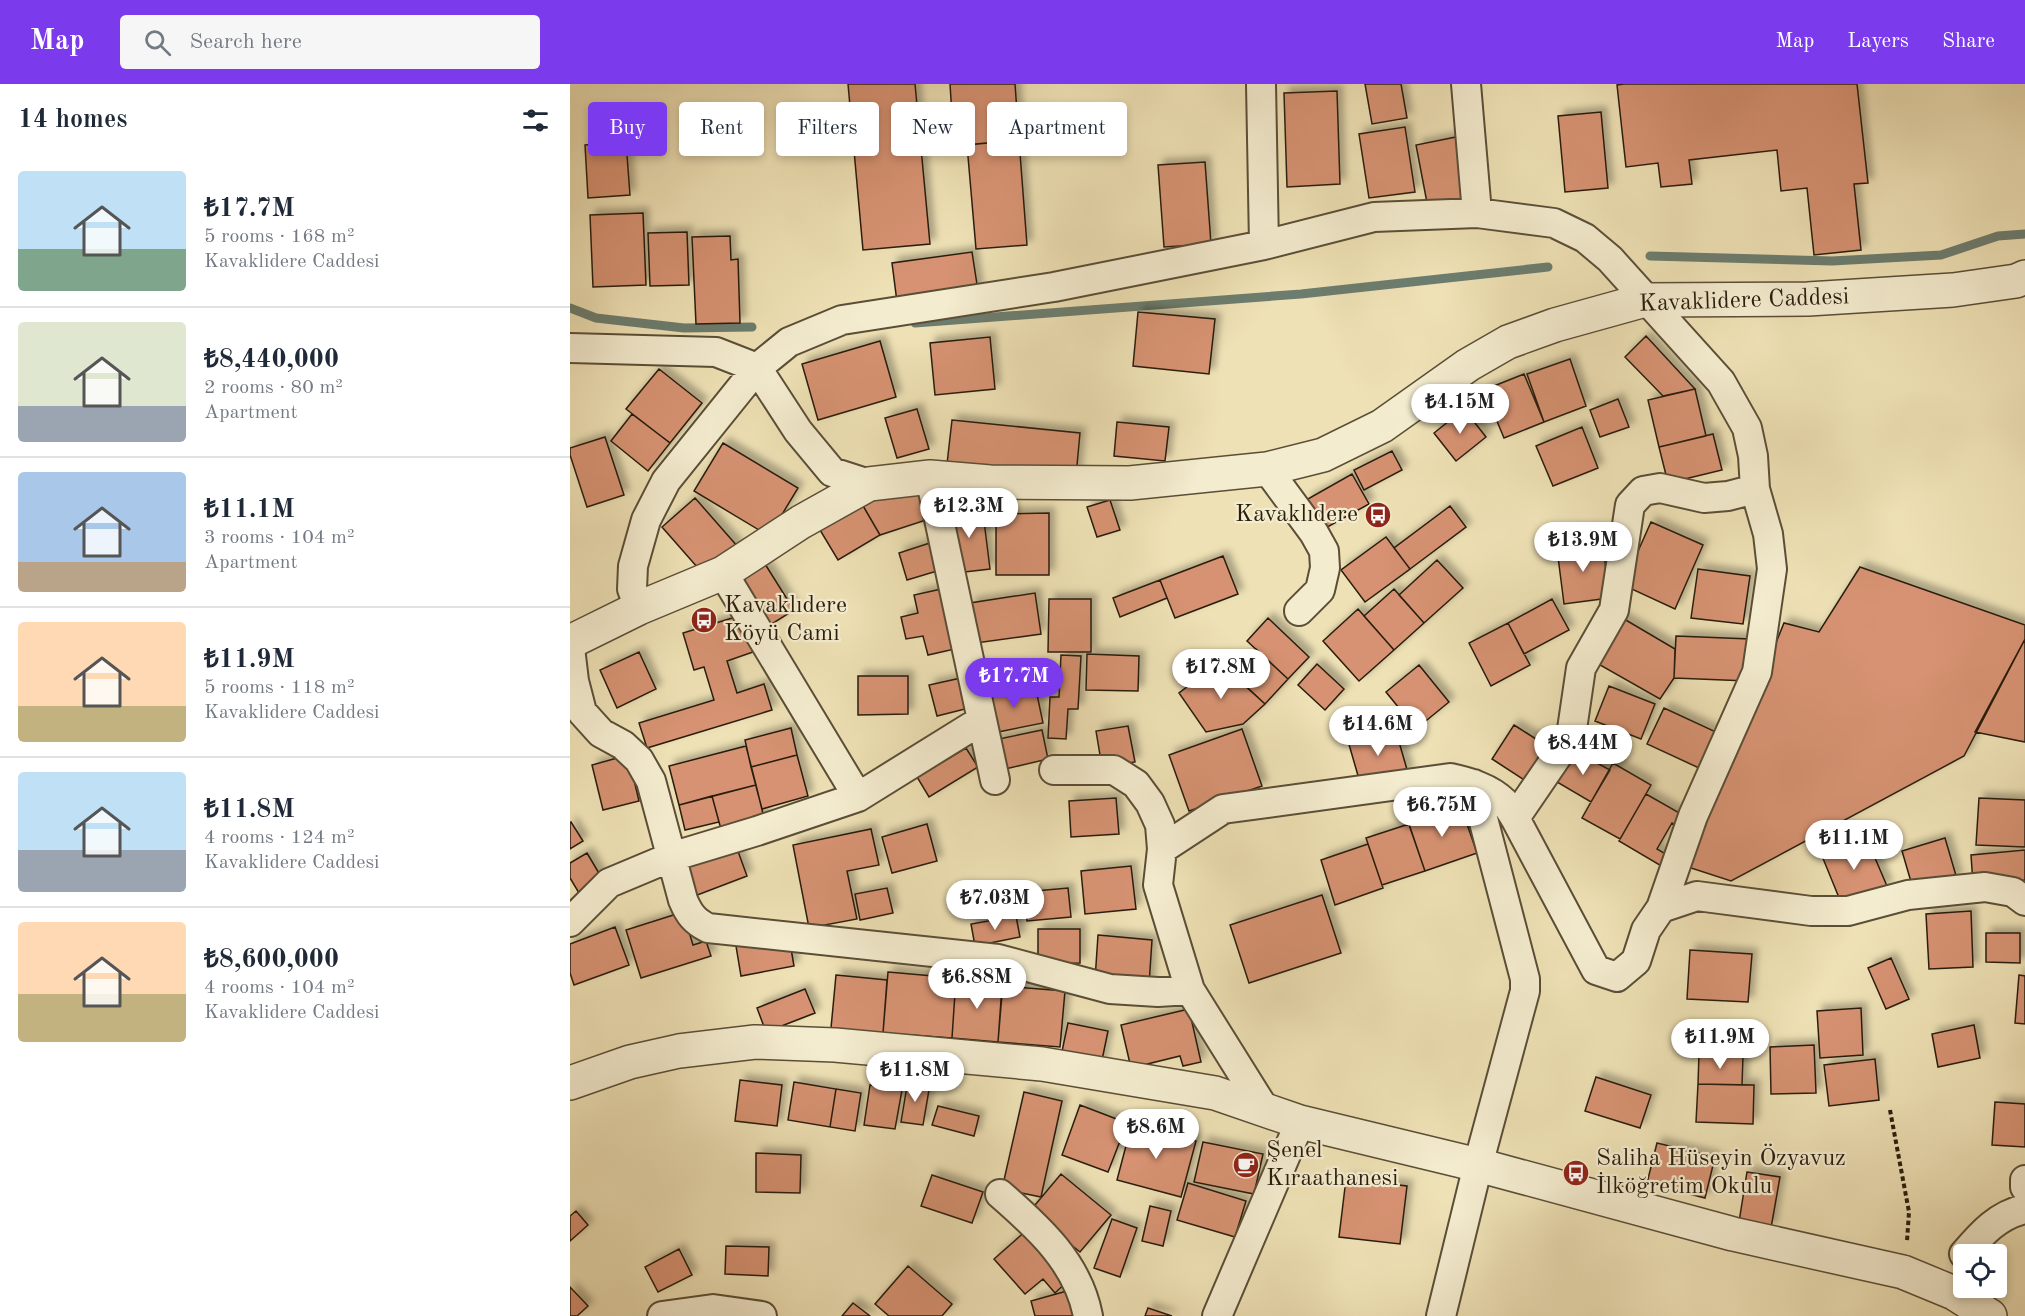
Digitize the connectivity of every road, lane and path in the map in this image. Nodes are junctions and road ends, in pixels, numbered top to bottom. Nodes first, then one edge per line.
1 (1261, 84) edge
2 (1466, 84) edge
3 (1478, 213) junction
4 (1264, 245) junction
5 (2025, 277) edge
6 (1645, 300) junction
7 (570, 348) edge
8 (757, 368) junction
9 (1267, 469) junction
10 (930, 477) junction
11 (869, 484) junction
12 (1755, 489) junction
13 (723, 573) junction
14 (639, 608) junction
15 (1299, 611) dead end
16 (570, 642) edge
17 (570, 648) edge
18 (576, 713) edge
19 (982, 720) junction
20 (1054, 770) dead end
21 (995, 780) dead end
22 (1474, 784) junction
23 (858, 797) junction
24 (1515, 818) junction
25 (1162, 849) junction
26 (670, 857) junction
27 (2025, 901) edge
28 (1661, 908) junction
29 (570, 922) edge
30 (1190, 990) junction
31 (570, 1083) edge
32 (1265, 1110) junction
33 (1890, 1110) dead end
34 (1300, 1122) junction
35 (1478, 1166) junction
36 (2025, 1180) edge
37 (2025, 1187) edge
38 (1000, 1194) dead end
39 (2025, 1209) edge
40 (1973, 1244) edge
41 (1904, 1272) junction
42 (1953, 1293) edge
43 (1962, 1298) edge
44 (662, 1316) edge
45 (762, 1316) edge
46 (1088, 1316) edge
47 (1217, 1316) edge
48 (1441, 1316) edge
49 (1990, 1316) edge

1 - 4 street
2 - 3 street
3 - 4 street
3 - 6 street
4 - 8 street
5 - 6 street, Kavaklidere Caddesi
6 - 9 street, Kavaklidere Caddesi
6 - 12 street
7 - 8 street
8 - 11 street
8 - 14 street
9 - 10 street, Kavaklidere Caddesi
9 - 15 street
10 - 11 street, Kavaklidere Caddesi
10 - 19 street
11 - 13 street, Kavaklidere Caddesi
12 - 24 street
12 - 28 street
13 - 14 street, Kavaklidere Caddesi
13 - 23 street
14 - 16 street, Kavaklidere Caddesi
17 - 18 street
18 - 26 street
19 - 21 street
19 - 23 street
20 - 25 street
22 - 24 street
22 - 25 street
22 - 35 street
23 - 26 street
24 - 28 street
25 - 30 street
26 - 29 street
26 - 30 street
27 - 28 street
30 - 32 street
31 - 32 street
32 - 34 street
33 - 41 path
34 - 35 street
34 - 47 street
35 - 41 street
35 - 48 street
36 - 37 street
38 - 46 street
39 - 40 street
41 - 42 street
43 - 49 street
44 - 45 street

